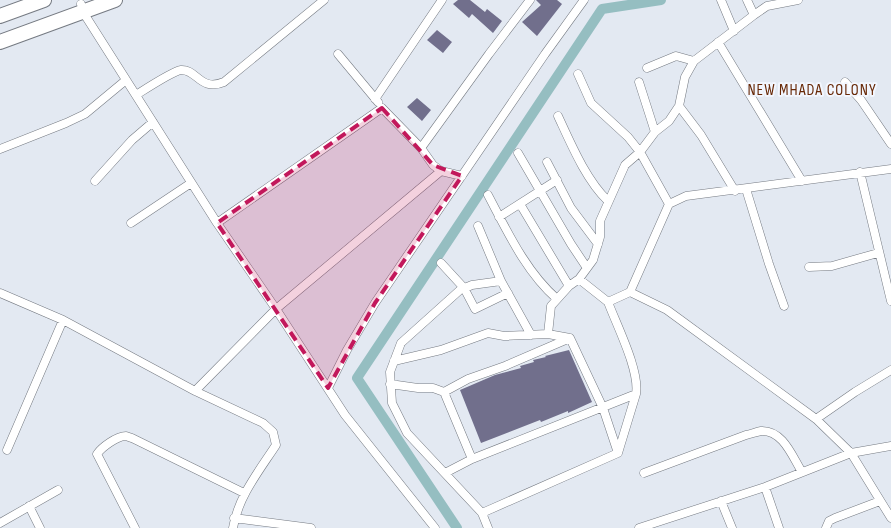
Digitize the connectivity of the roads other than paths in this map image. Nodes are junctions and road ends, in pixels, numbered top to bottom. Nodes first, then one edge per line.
1 (44, 0) edge
2 (115, 0) edge
3 (324, 0) edge
4 (442, 0) edge
5 (530, 0) edge
6 (584, 0) edge
7 (720, 0) edge
8 (747, 0) edge
9 (798, 0) edge
10 (82, 8) junction
11 (754, 15) junction
12 (0, 16) edge
13 (734, 31) junction
14 (0, 42) edge
15 (718, 42) junction
16 (338, 54) dead end
17 (694, 61) junction
18 (647, 68) dead end
19 (578, 74) dead end
20 (126, 80) junction
21 (639, 82) dead end
22 (845, 82) dead end
23 (136, 95) junction
24 (376, 99) junction
25 (679, 106) junction
26 (382, 108) junction
27 (558, 116) dead end
28 (153, 122) junction
29 (655, 132) junction
30 (891, 144) edge
31 (421, 148) junction
32 (0, 149) edge
33 (640, 152) junction
34 (518, 153) dead end
35 (547, 162) dead end
36 (891, 169) edge
37 (441, 171) junction
38 (860, 172) junction
39 (462, 176) junction
40 (558, 180) junction
41 (95, 181) dead end
42 (802, 181) junction
43 (191, 183) junction
44 (746, 189) junction
45 (540, 191) junction
46 (735, 191) junction
47 (488, 195) dead end
48 (608, 201) junction
49 (520, 204) junction
50 (669, 204) junction
51 (499, 217) junction
52 (131, 223) dead end
53 (217, 223) junction
54 (478, 226) dead end
55 (598, 244) junction
56 (878, 253) junction
57 (441, 263) dead end
58 (809, 267) dead end
59 (588, 268) junction
60 (580, 279) junction
61 (501, 281) junction
62 (569, 286) junction
63 (464, 288) junction
64 (630, 292) junction
65 (0, 293) edge
66 (508, 293) junction
67 (890, 296) edge
68 (558, 299) junction
69 (608, 302) junction
70 (784, 306) dead end
71 (276, 309) junction
72 (63, 320) junction
73 (548, 334) junction
74 (531, 335) junction
75 (570, 338) junction
76 (394, 361) junction
77 (891, 370) edge
78 (390, 384) junction
79 (328, 388) junction
80 (195, 391) junction
81 (444, 392) junction
82 (636, 394) junction
83 (603, 408) junction
84 (816, 420) junction
85 (891, 446) edge
86 (7, 450) dead end
87 (618, 453) junction
88 (851, 453) junction
89 (472, 460) junction
90 (802, 472) junction
91 (446, 473) junction
92 (644, 473) dead end
93 (765, 487) junction
94 (58, 490) dead end
95 (244, 494) junction
96 (721, 501) junction
97 (880, 501) junction
98 (29, 506) junction
99 (482, 513) junction
100 (234, 518) junction
101 (891, 518) edge
102 (0, 523) edge
103 (40, 528) edge
104 (135, 528) edge
105 (233, 528) edge
106 (311, 528) edge
107 (436, 528) edge
108 (488, 528) edge
109 (639, 528) edge
110 (732, 528) edge
111 (779, 528) edge
112 (826, 528) edge

1 - 12 highway
2 - 10 highway
3 - 23 street
4 - 24 street
5 - 31 street
6 - 39 street
7 - 13 street
8 - 11 street
9 - 11 street
10 - 14 highway
10 - 20 street
11 - 13 street
13 - 15 street
15 - 17 street
15 - 42 street
16 - 24 street
17 - 18 street
17 - 25 street
19 - 33 street
20 - 23 street
20 - 32 street
21 - 29 street
22 - 30 street
23 - 28 street
24 - 26 street
25 - 29 street
25 - 46 street
26 - 31 street
26 - 53 street
27 - 48 street
28 - 41 street
28 - 43 street
29 - 33 street
31 - 37 street
33 - 48 street
33 - 50 street
34 - 45 street
35 - 40 street
36 - 38 street
37 - 39 street
37 - 71 street
38 - 42 street
38 - 56 street
39 - 79 street
40 - 45 street
40 - 55 street
42 - 44 street
43 - 52 street
43 - 53 street
44 - 46 street
44 - 70 street
45 - 49 street
45 - 59 street
46 - 50 street
47 - 51 street
48 - 55 street
49 - 51 street
49 - 62 street
50 - 64 street
51 - 68 street
53 - 71 street
54 - 61 street
55 - 59 street
56 - 58 street
56 - 67 street
57 - 63 street
59 - 60 street
60 - 62 street
60 - 69 street
61 - 63 street
61 - 66 street
62 - 68 street
63 - 66 street
63 - 76 street
64 - 69 street
64 - 84 street
65 - 72 street
66 - 74 street
68 - 73 street
69 - 82 street
71 - 79 street
71 - 80 street
72 - 80 street
72 - 86 street
73 - 74 street
73 - 75 street
74 - 76 street
75 - 81 street
75 - 83 street
76 - 78 street
77 - 84 street
78 - 81 street
78 - 91 street
79 - 107 street
80 - 95 street
81 - 89 street
82 - 83 street
82 - 87 street
83 - 87 street
83 - 89 street
84 - 88 street
85 - 88 street
87 - 99 street
88 - 90 street
88 - 97 street
89 - 91 street
90 - 92 street
90 - 93 street
91 - 99 street
93 - 96 street
93 - 111 street
94 - 98 street
95 - 100 street
95 - 104 street
96 - 109 street
96 - 110 street
97 - 101 street
97 - 112 street
98 - 102 street
98 - 103 street
99 - 108 street
100 - 105 street
100 - 106 street

